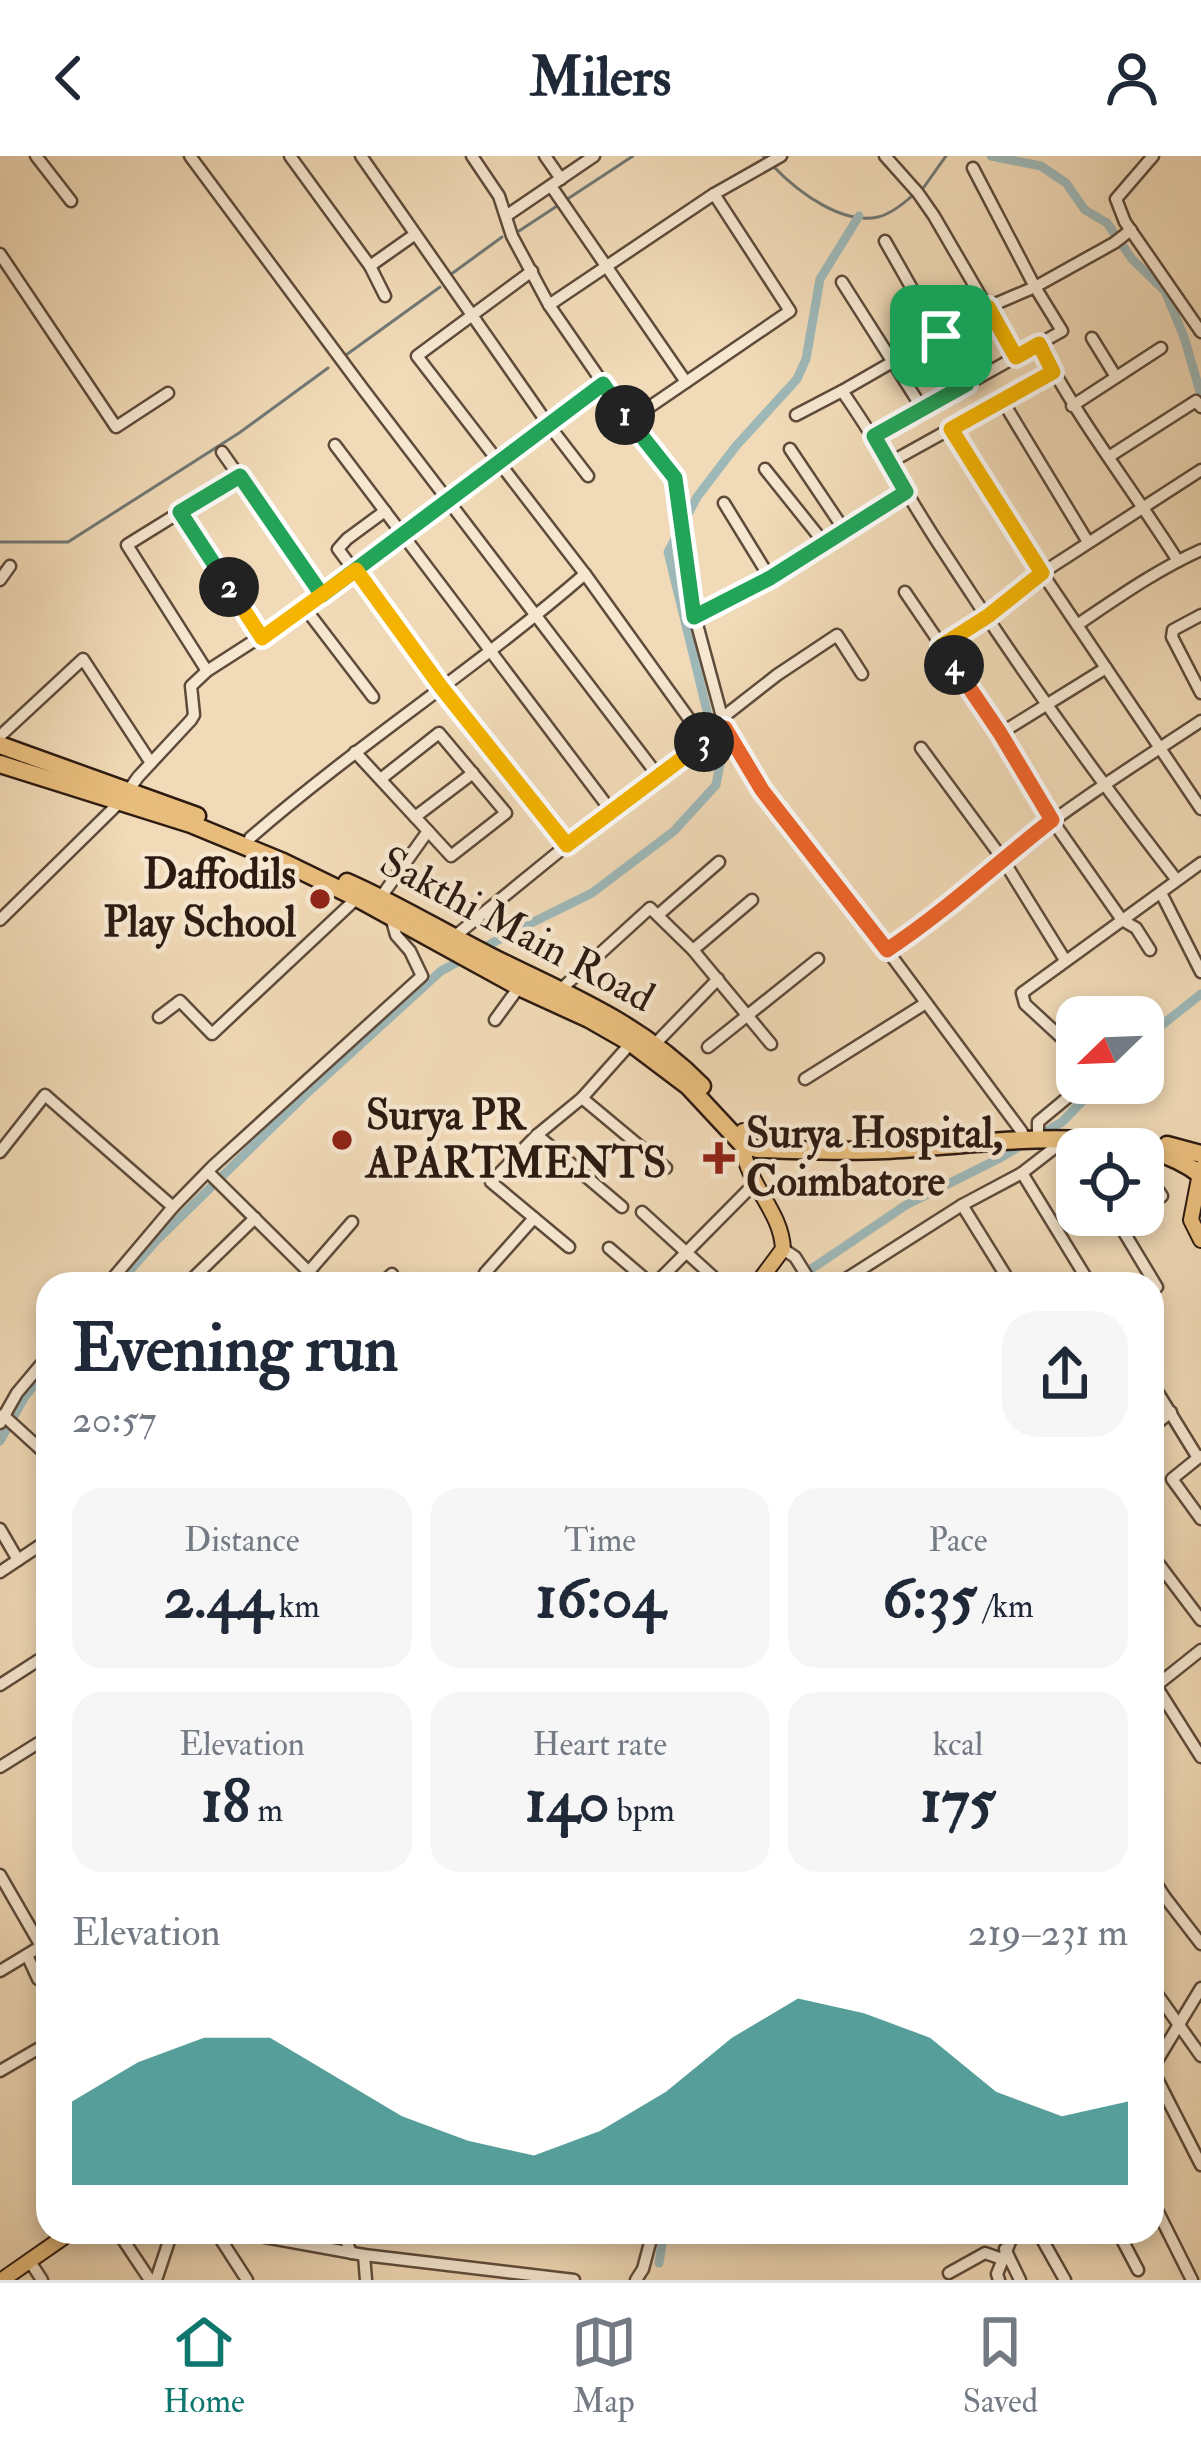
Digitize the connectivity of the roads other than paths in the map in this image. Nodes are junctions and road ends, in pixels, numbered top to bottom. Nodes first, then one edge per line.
1 (36, 156) edge
2 (190, 156) edge
3 (290, 156) edge
4 (362, 156) edge
5 (472, 156) edge
6 (545, 156) edge
7 (594, 156) edge
8 (781, 156) edge
9 (885, 156) edge
10 (1148, 158) edge
11 (973, 168) dead end
12 (556, 182) junction
13 (714, 194) junction
14 (71, 201) dead end
15 (506, 216) junction
16 (1131, 230) junction
17 (415, 235) junction
18 (885, 241) dead end
19 (0, 254) edge
20 (370, 266) junction
21 (606, 267) junction
22 (532, 271) junction
23 (842, 282) dead end
24 (1035, 287) junction
25 (386, 296) dead end
26 (1201, 298) edge
27 (549, 305) junction
28 (1185, 306) junction
29 (988, 307) junction
30 (472, 315) junction
31 (1201, 332) edge
32 (941, 336) junction
33 (1092, 338) dead end
34 (1039, 344) junction
35 (1160, 348) dead end
36 (1016, 357) junction
37 (892, 364) junction
38 (1053, 372) junction
39 (1117, 377) junction
40 (686, 382) junction
41 (603, 384) junction
42 (967, 384) junction
43 (842, 391) junction
44 (168, 393) dead end
45 (1002, 400) junction
46 (1072, 406) junction
47 (1201, 407) edge
48 (922, 408) junction
49 (796, 415) dead end
50 (629, 421) junction
51 (548, 424) junction
52 (951, 429) junction
53 (874, 436) junction
54 (335, 445) dead end
55 (790, 449) dead end
56 (222, 452) dead end
57 (1110, 456) junction
58 (499, 460) junction
59 (889, 463) junction
60 (765, 469) dead end
61 (1201, 470) edge
62 (240, 476) junction
63 (588, 476) dead end
64 (906, 492) junction
65 (448, 500) junction
66 (724, 502) dead end
67 (1144, 506) junction
68 (385, 511) junction
69 (180, 512) junction
70 (845, 530) junction
71 (401, 535) junction
72 (1088, 542) junction
73 (825, 544) junction
74 (1201, 550) edge
75 (1178, 561) junction
76 (10, 566) dead end
77 (356, 570) junction
78 (1042, 573) junction
79 (585, 574) junction
80 (770, 578) junction
81 (0, 580) edge
82 (905, 592) dead end
83 (322, 595) junction
84 (305, 608) junction
85 (1201, 615) edge
86 (537, 616) junction
87 (988, 616) junction
88 (694, 617) junction
89 (1077, 625) junction
90 (262, 638) junction
91 (941, 646) junction
92 (490, 652) junction
93 (1106, 668) junction
94 (207, 671) junction
95 (862, 674) dead end
96 (441, 687) junction
97 (1201, 693) edge
98 (374, 697) dead end
99 (1047, 704) junction
100 (1201, 721) edge
101 (724, 725) junction
102 (1000, 733) junction
103 (0, 741) edge
104 (706, 741) junction
105 (921, 748) dead end
106 (1158, 749) junction
107 (355, 752) junction
108 (151, 763) junction
109 (0, 764) edge
110 (473, 773) junction
111 (659, 776) junction
112 (382, 778) junction
113 (1102, 786) junction
114 (124, 796) junction
115 (1201, 809) edge
116 (612, 812) junction
117 (416, 817) junction
118 (1052, 820) junction
119 (428, 831) junction
120 (250, 838) junction
121 (567, 845) junction
122 (1002, 859) junction
123 (719, 862) dead end
124 (1201, 863) edge
125 (1176, 879) junction
126 (1161, 893) junction
127 (381, 897) junction
128 (357, 898) junction
129 (752, 900) dead end
130 (658, 915) junction
131 (392, 917) junction
132 (0, 920) edge
133 (1122, 920) junction
134 (452, 941) junction
135 (693, 950) junction
136 (887, 950) junction
137 (1150, 950) dead end
138 (818, 959) dead end
139 (1065, 960) junction
140 (493, 965) junction
141 (1201, 972) edge
142 (718, 980) junction
143 (519, 988) junction
144 (559, 991) junction
145 (926, 1003) junction
146 (748, 1013) junction
147 (159, 1017) dead end
148 (495, 1020) dead end
149 (1056, 1033) edge
150 (632, 1043) junction
151 (655, 1044) junction
152 (771, 1044) dead end
153 (708, 1047) dead end
154 (806, 1079) dead end
155 (582, 1098) junction
156 (1060, 1104) edge
157 (1047, 1134) junction
158 (537, 1135) junction
159 (1056, 1135) edge
160 (743, 1137) junction
161 (0, 1152) edge
162 (1164, 1154) edge
163 (1201, 1154) edge
164 (667, 1168) dead end
165 (208, 1172) junction
166 (1201, 1172) edge
167 (1022, 1173) junction
168 (754, 1184) junction
169 (962, 1205) junction
170 (173, 1207) junction
171 (622, 1207) dead end
172 (641, 1213) dead end
173 (534, 1217) junction
174 (255, 1218) junction
175 (352, 1222) dead end
176 (1127, 1236) edge
177 (1201, 1240) edge
178 (569, 1247) dead end
179 (609, 1248) dead end
180 (686, 1252) junction
181 (789, 1253) junction
182 (118, 1272) edge
183 (200, 1272) edge
184 (310, 1272) joint
185 (486, 1272) edge
186 (638, 1272) edge
187 (665, 1272) edge
188 (708, 1272) edge
189 (769, 1272) edge
190 (803, 1272) edge
191 (857, 1272) edge
192 (1004, 1272) edge
193 (1083, 1272) edge
194 (1148, 1272) edge
195 (36, 1370) edge
196 (1164, 1401) edge
197 (1171, 1412) junction
198 (2, 1418) edge
199 (1164, 1418) edge
200 (36, 1445) edge
201 (1199, 1456) edge
202 (1201, 1520) edge
203 (0, 1529) edge
204 (36, 1548) edge
205 (19, 1560) junction
206 (0, 1572) edge
207 (1164, 1572) edge
208 (1201, 1620) edge
209 (1201, 1650) edge
210 (36, 1662) edge
211 (1164, 1680) edge
212 (0, 1685) edge
213 (1164, 1702) edge
214 (1201, 1729) edge
215 (1188, 1736) junction
216 (36, 1744) edge
217 (1201, 1757) edge
218 (0, 1767) edge
219 (1, 1879) edge
220 (1164, 1896) edge
221 (36, 1932) edge
222 (1201, 1944) edge
223 (36, 1949) edge
224 (27, 1955) junction
225 (0, 1971) edge
226 (36, 1975) edge
227 (1201, 1988) edge
228 (1164, 2003) edge
229 (1179, 2022) junction
230 (1164, 2048) edge
231 (36, 2050) edge
232 (1201, 2056) edge
233 (0, 2071) edge
234 (1164, 2093) edge
235 (1201, 2165) edge
236 (1164, 2224) edge
237 (53, 2244) edge
238 (127, 2244) edge
239 (167, 2244) edge
240 (224, 2244) edge
241 (301, 2244) edge
242 (347, 2244) edge
243 (650, 2244) edge
244 (1009, 2244) edge
245 (1045, 2244) edge
246 (1124, 2244) edge
247 (350, 2253) junction
248 (1004, 2254) junction
249 (364, 2255) junction
250 (29, 2260) junction
251 (1138, 2270) dead end
252 (949, 2273) dead end
253 (484, 2276) edge
254 (2, 2280) edge
255 (42, 2280) edge
256 (153, 2280) edge
257 (247, 2280) edge
258 (366, 2280) edge
259 (574, 2280) edge
260 (636, 2280) edge
261 (999, 2280) edge
262 (1020, 2280) edge
263 (1065, 2280) edge
264 (1192, 2280) edge

1 - 14 street
2 - 65 street
3 - 20 street
4 - 17 street
5 - 15 street
6 - 12 street
7 - 12 street
8 - 13 street
9 - 29 street
10 - 16 street
11 - 24 street
12 - 15 street
12 - 21 street
13 - 21 street
13 - 40 street
15 - 22 street
16 - 24 street
16 - 28 street
17 - 20 street
17 - 30 street
18 - 32 street
19 - 44 street
20 - 25 street
21 - 27 street
21 - 40 street
22 - 27 street
22 - 30 street
23 - 37 street
24 - 29 street
24 - 34 street
26 - 28 street
27 - 41 street
28 - 31 street
29 - 32 street
29 - 36 street
30 - 51 street
30 - 58 street
32 - 37 street
32 - 42 street
33 - 39 street
34 - 36 street
34 - 38 street
35 - 39 street
36 - 42 street
37 - 43 street
37 - 48 street
38 - 45 street
38 - 46 street
39 - 46 street
40 - 50 street
41 - 50 street
41 - 51 street
42 - 48 street
43 - 49 street
43 - 53 street
45 - 52 street
45 - 72 street
46 - 57 street
47 - 57 street
48 - 53 street
50 - 88 street
51 - 58 street
51 - 63 street
52 - 59 street
52 - 78 street
53 - 59 street
54 - 68 street
55 - 70 street
56 - 62 street
57 - 67 street
58 - 65 street
58 - 79 street
59 - 64 street
60 - 73 street
61 - 67 street
62 - 69 street
62 - 83 street
64 - 70 street
64 - 87 street
65 - 71 street
65 - 86 street
66 - 80 street
67 - 72 street
67 - 75 street
68 - 71 street
68 - 77 street
69 - 90 street
69 - 94 street
70 - 73 street
71 - 77 street
71 - 92 street
72 - 78 street
73 - 80 street
74 - 75 street
75 - 89 street
76 - 81 street
77 - 83 street
77 - 96 street
78 - 87 street
78 - 89 street
79 - 86 street
79 - 104 street
80 - 88 street
82 - 91 street
83 - 84 street
84 - 90 street
84 - 98 street
85 - 97 street
86 - 92 street
86 - 111 street
87 - 91 street
87 - 99 street
88 - 101 street
89 - 93 street
90 - 94 street
91 - 102 street
92 - 96 street
92 - 116 street
93 - 99 street
93 - 106 street
94 - 108 street
95 - 101 street
96 - 107 street
96 - 121 street
99 - 102 street
99 - 113 street
100 - 106 street
101 - 104 street
101 - 136 street
102 - 118 street
103 - 108 street
103 - 114 highway, Sakthi Main Road
104 - 111 street
105 - 122 street
106 - 113 street
106 - 115 street
107 - 112 street
107 - 120 street
108 - 114 street
109 - 114 highway
110 - 112 street
110 - 117 street
110 - 119 street
111 - 116 street
112 - 117 street
113 - 118 street
113 - 125 street
114 - 120 highway, Sakthi Main Road
114 - 128 highway
114 - 132 street
116 - 121 street
117 - 119 street
118 - 122 street
118 - 133 street
119 - 127 street
120 - 127 highway, Sakthi Main Road
121 - 134 street
122 - 136 street
122 - 139 street
123 - 130 street
124 - 125 street
125 - 126 street
126 - 133 street
126 - 141 street
127 - 134 highway, Sakthi Main Road
128 - 131 highway
128 - 147 street
129 - 135 street
130 - 135 street
130 - 144 street
131 - 134 highway
131 - 165 street
133 - 137 street
133 - 139 street
134 - 140 highway, Sakthi Main Road
135 - 142 street
136 - 145 street
138 - 146 street
139 - 149 street
140 - 143 highway
140 - 144 highway, Sakthi Main Road
142 - 146 street
142 - 151 street
143 - 148 street
143 - 150 highway
144 - 151 highway, Sakthi Main Road
145 - 154 street
145 - 157 street
146 - 152 street
146 - 153 street
150 - 155 street
150 - 160 highway
151 - 160 highway, Sakthi Main Road
155 - 158 street
155 - 164 street
156 - 157 street
157 - 159 highway
157 - 160 highway
157 - 160 highway
157 - 163 highway
157 - 167 street
158 - 171 street
158 - 173 street
160 - 168 main road
161 - 170 street
162 - 166 highway
165 - 170 street
165 - 174 street
166 - 177 main road
167 - 169 street
167 - 193 street
168 - 180 street
168 - 181 main road
169 - 191 street
169 - 192 street
170 - 182 street
172 - 180 street
173 - 178 street
173 - 185 street
174 - 183 street
174 - 184 street
175 - 184 street
176 - 194 street
179 - 186 street
180 - 187 street
180 - 188 street
181 - 189 main road
181 - 190 street
195 - 198 street
196 - 197 street
197 - 199 street
197 - 201 street
198 - 200 street
201 - 202 street
203 - 205 street
204 - 205 street
205 - 206 street
207 - 208 street
209 - 211 street
210 - 212 street
213 - 215 street
214 - 215 street
215 - 217 street
216 - 218 street
219 - 221 street
220 - 222 street
223 - 224 street
224 - 225 street
224 - 226 street
227 - 229 street
228 - 229 street
229 - 230 street
229 - 232 street
231 - 233 street
234 - 235 street
236 - 264 street
237 - 250 main road
238 - 256 street
239 - 256 street
240 - 257 street
241 - 247 street
242 - 247 street
243 - 260 street
244 - 248 street
245 - 263 street
246 - 251 street
247 - 249 street
248 - 252 street
248 - 261 street
248 - 262 street
249 - 253 street
249 - 258 street
250 - 254 main road
250 - 255 street
253 - 259 street

